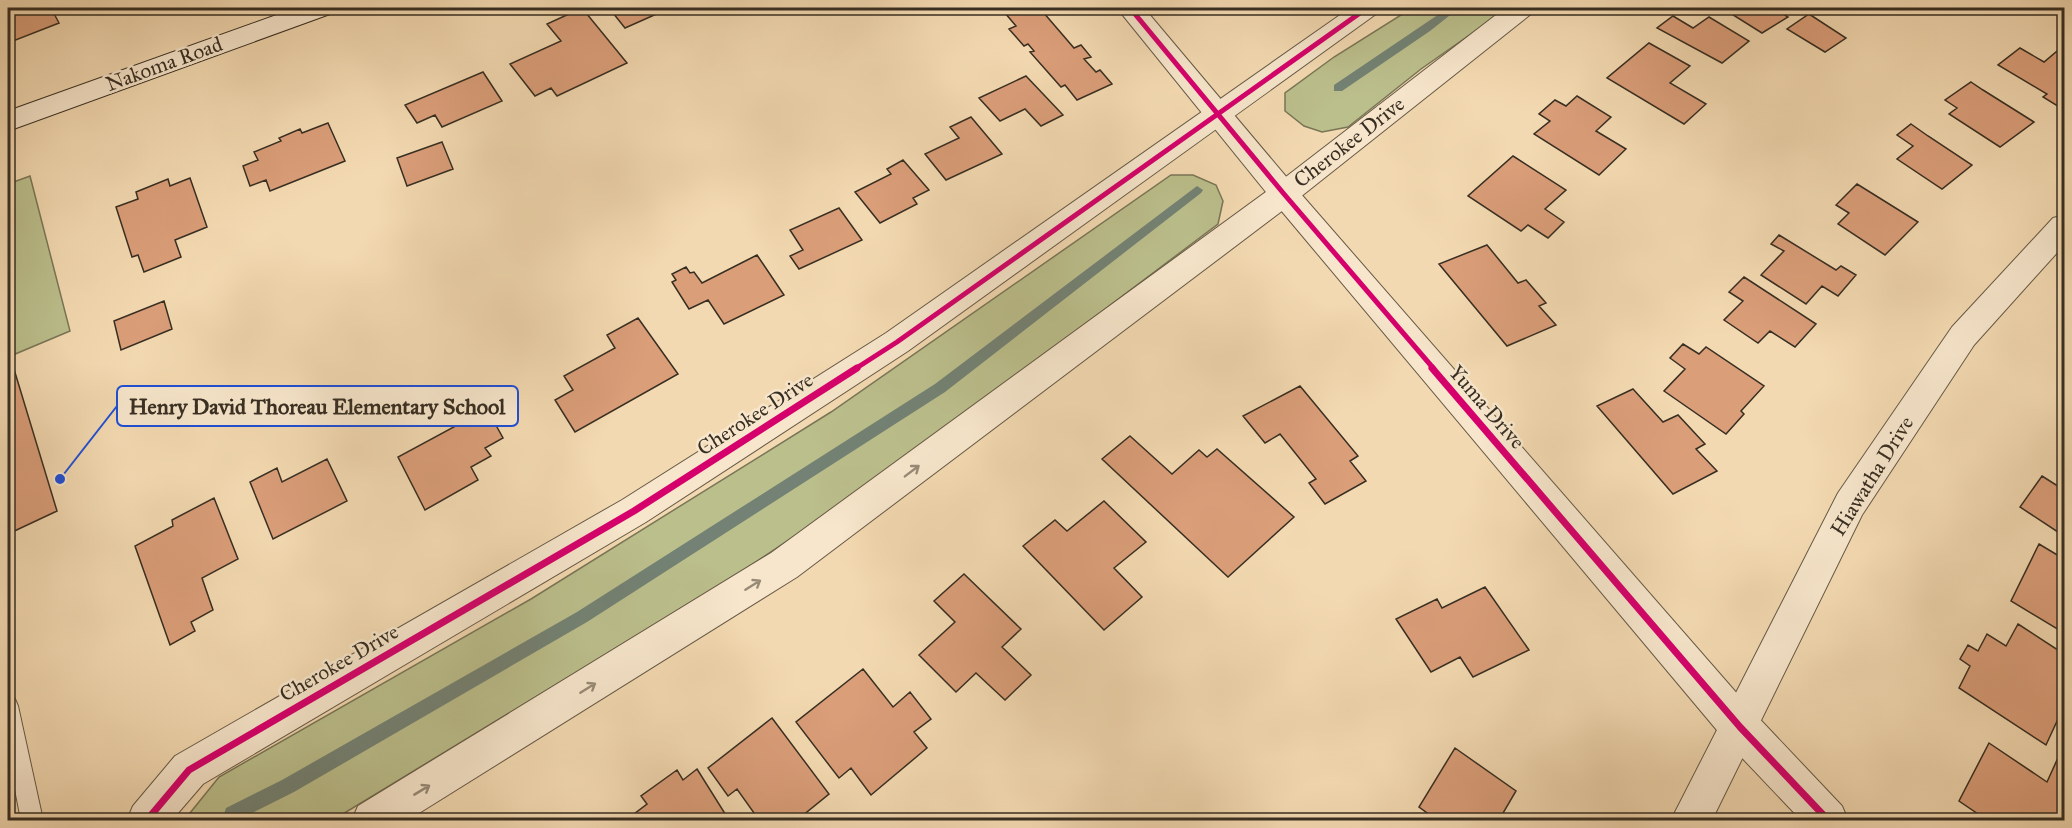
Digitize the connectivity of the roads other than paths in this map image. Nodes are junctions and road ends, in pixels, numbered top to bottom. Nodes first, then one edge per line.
1 (321, 8) edge
2 (1131, 8) edge
3 (1367, 8) edge
4 (1522, 8) edge
5 (1219, 114) junction
6 (8, 121) edge
7 (1284, 194) junction
8 (2064, 226) edge
9 (8, 706) edge
10 (1740, 727) junction
11 (32, 820) edge
12 (147, 820) edge
13 (372, 820) edge
14 (1691, 820) edge
15 (1828, 820) edge

1 - 6 street, Nakoma Road
2 - 5 street, Yuma Drive
3 - 5 street, Cherokee Drive
4 - 7 street, Cherokee Drive
5 - 7 street, Yuma Drive
5 - 12 street, Cherokee Drive
7 - 10 street, Yuma Drive
13 -> 7 street, Cherokee Drive
8 - 10 street, Hiawatha Drive
9 - 11 lane
10 - 14 street, Hiawatha Drive
10 - 15 street, Yuma Drive

